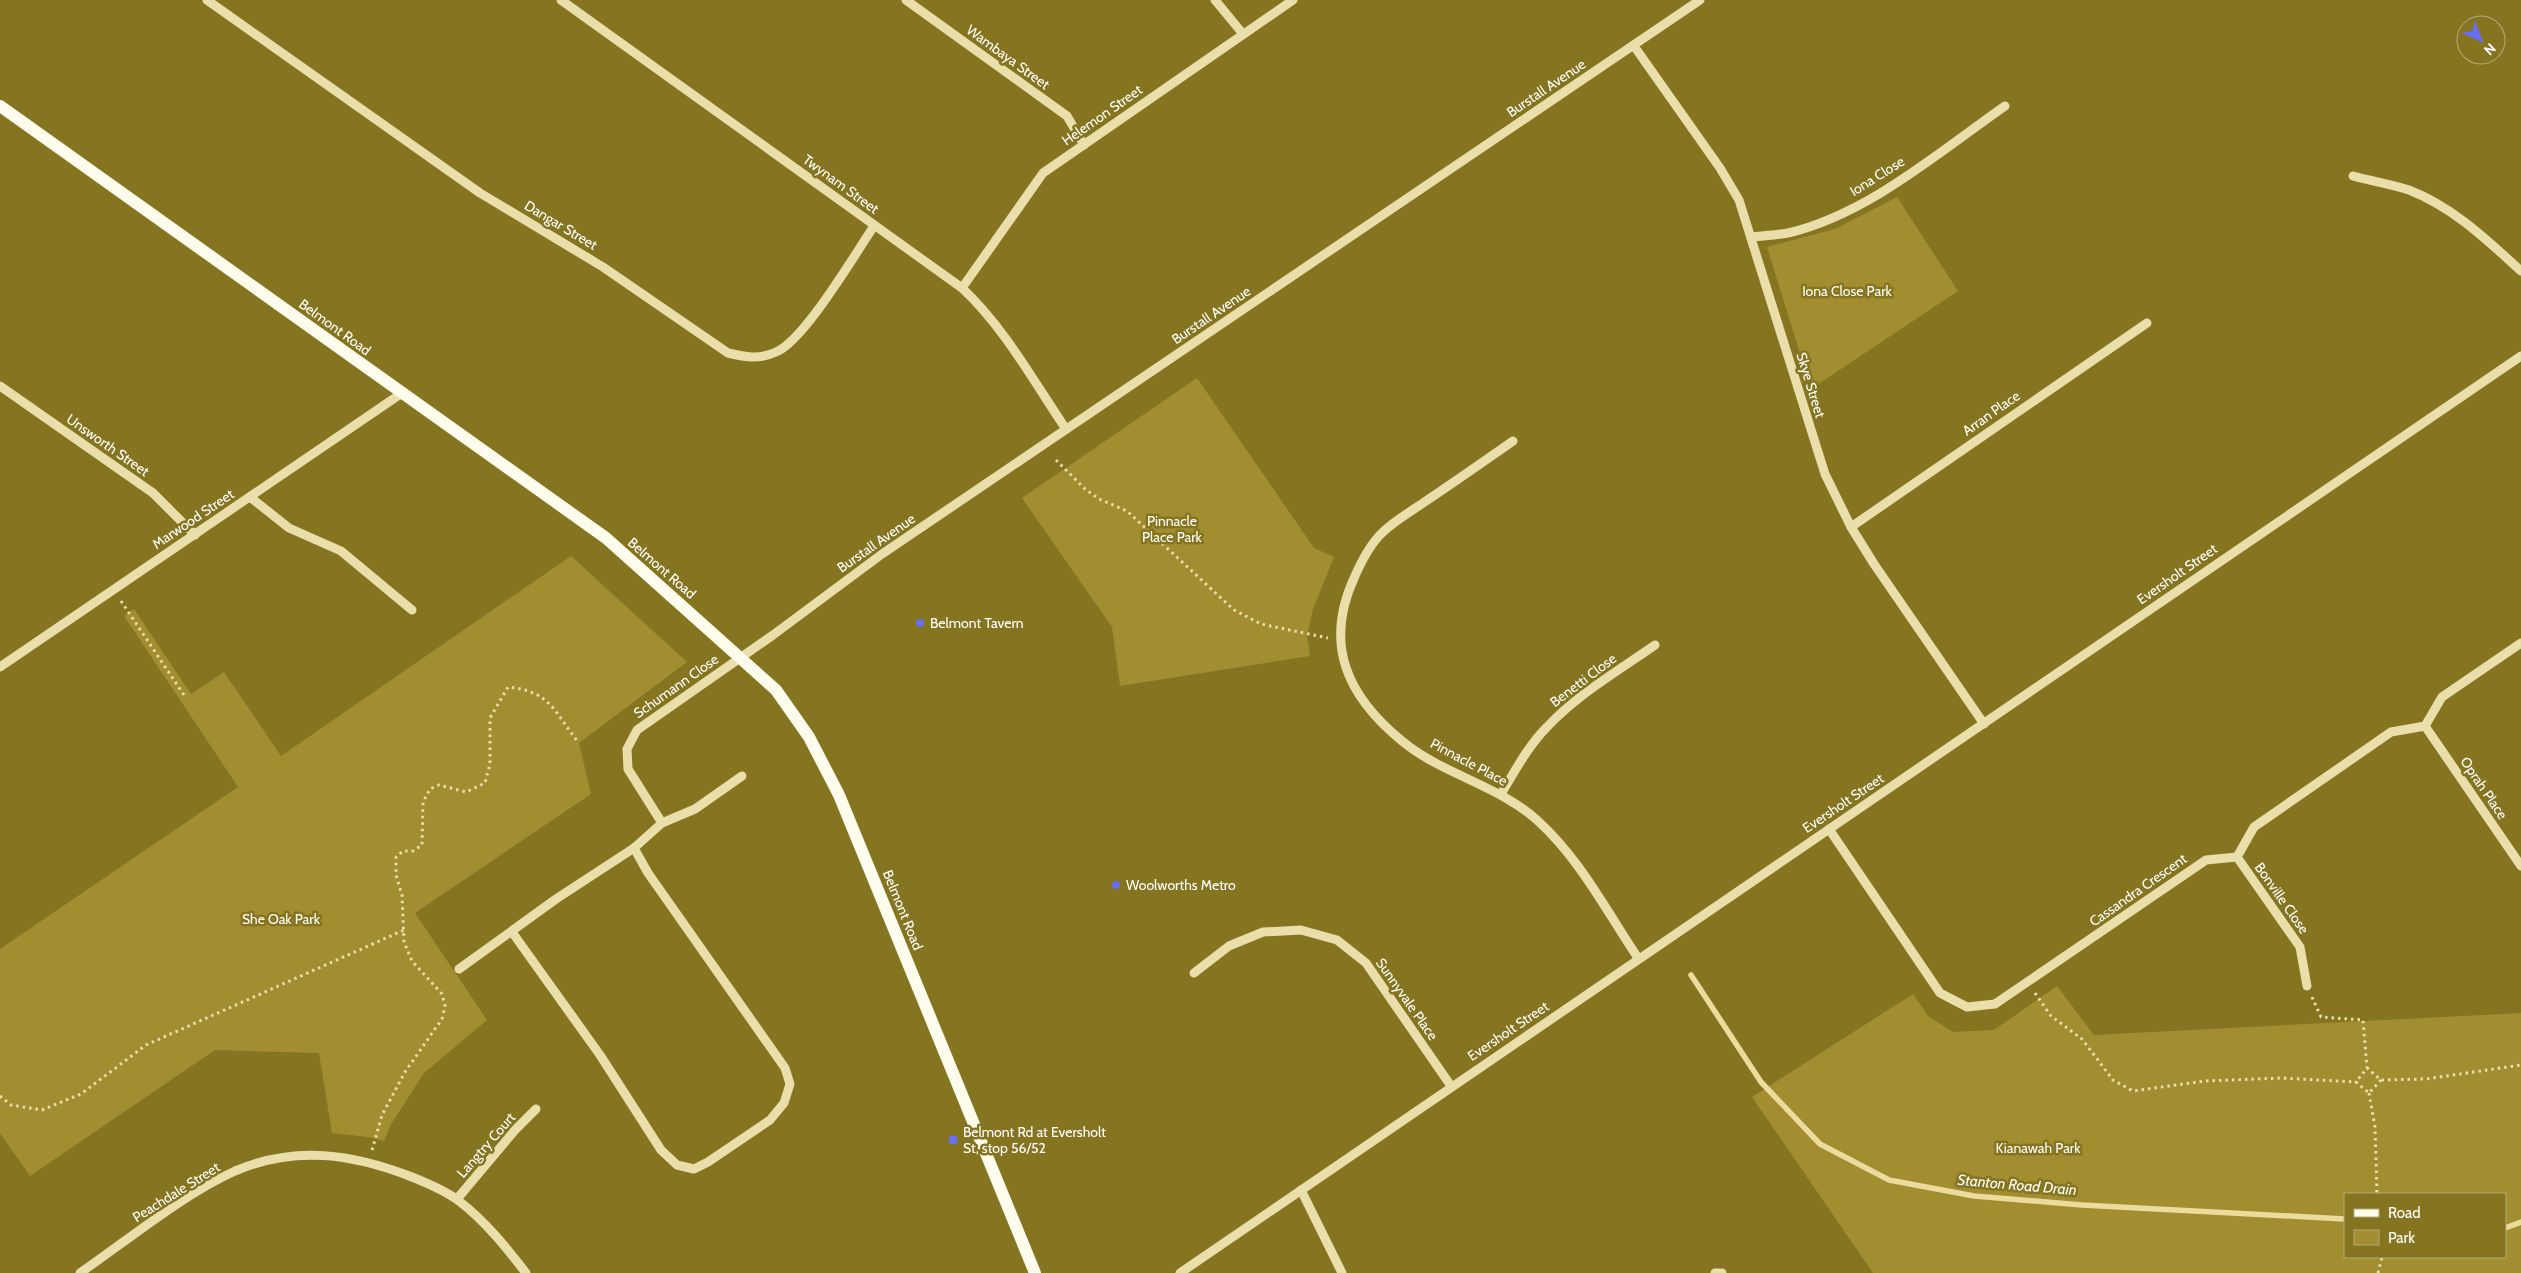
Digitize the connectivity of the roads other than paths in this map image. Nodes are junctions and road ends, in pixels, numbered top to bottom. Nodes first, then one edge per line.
1 (207, 0) edge
2 (560, 0) edge
3 (906, 0) edge
4 (1215, 0) edge
5 (1293, 0) edge
6 (1700, 0) edge
7 (1243, 34) junction
8 (1634, 46) junction
9 (0, 106) edge
10 (2005, 106) dead end
11 (1084, 145) junction
12 (2353, 176) dead end
13 (874, 226) junction
14 (1751, 237) junction
15 (2521, 271) edge
16 (962, 288) junction
17 (2147, 323) dead end
18 (2521, 356) edge
19 (0, 386) edge
20 (402, 393) junction
21 (1066, 429) junction
22 (1513, 441) dead end
23 (250, 497) junction
24 (1851, 527) junction
25 (195, 535) junction
26 (412, 610) dead end
27 (2521, 643) edge
28 (1655, 646) dead end
29 (741, 657) junction
30 (0, 667) edge
31 (1984, 724) junction
32 (2425, 726) junction
33 (742, 776) dead end
34 (1501, 794) junction
35 (662, 823) junction
36 (1829, 830) junction
37 (634, 848) junction
38 (2237, 857) junction
39 (2521, 866) edge
40 (512, 932) junction
41 (1638, 958) junction
42 (459, 969) dead end
43 (1194, 973) dead end
44 (2307, 986) road end
45 (1451, 1086) junction
46 (536, 1109) dead end
47 (1301, 1190) junction
48 (458, 1199) junction
49 (80, 1273) edge
50 (526, 1273) edge
51 (1035, 1273) edge
52 (1180, 1273) edge
53 (1342, 1273) edge
54 (1715, 1273) edge
55 (1722, 1273) edge

1 - 13 street, Dangar Street
2 - 13 street, Twynam Street
3 - 11 street, Wambaya Street
4 - 7 street
5 - 7 street, Helemon Street
6 - 8 street, Burstall Avenue
7 - 11 street, Helemon Street
8 - 14 street, Skye Street
8 - 21 street, Burstall Avenue
9 - 20 main road, Belmont Road
10 - 14 street, Iona Close
11 - 16 street, Helemon Street
12 - 15 street
13 - 16 street, Twynam Street
14 - 24 street, Skye Street
16 - 21 street, Twynam Street
17 - 24 street, Arran Place
18 - 31 street, Eversholt Street
19 - 25 street, Unsworth Street
20 - 23 street, Marwood Street
20 - 29 main road, Belmont Road
21 - 29 street, Burstall Avenue
22 - 34 street, Pinnacle Place
23 - 25 street, Marwood Street
23 - 26 street
24 - 31 street, Skye Street
25 - 30 street, Marwood Street
27 - 32 street
28 - 34 street, Benetti Close
29 - 35 street, Schumann Close
29 - 51 main road, Belmont Road
31 - 36 street, Eversholt Street
32 - 38 street
32 - 39 street, Oprah Place
33 - 35 street
34 - 41 street, Pinnacle Place
35 - 37 street
36 - 38 street, Cassandra Crescent
36 - 41 street, Eversholt Street
37 - 40 street
37 - 40 street
38 - 44 street, Bonville Close
40 - 42 street
41 - 45 street, Eversholt Street
43 - 45 street, Sunnyvale Place
45 - 47 street, Eversholt Street
46 - 48 street, Langtry Court
47 - 52 street, Eversholt Street
47 - 53 street
48 - 49 street, Peachdale Street
48 - 50 street, Peachdale Street
54 - 55 street

